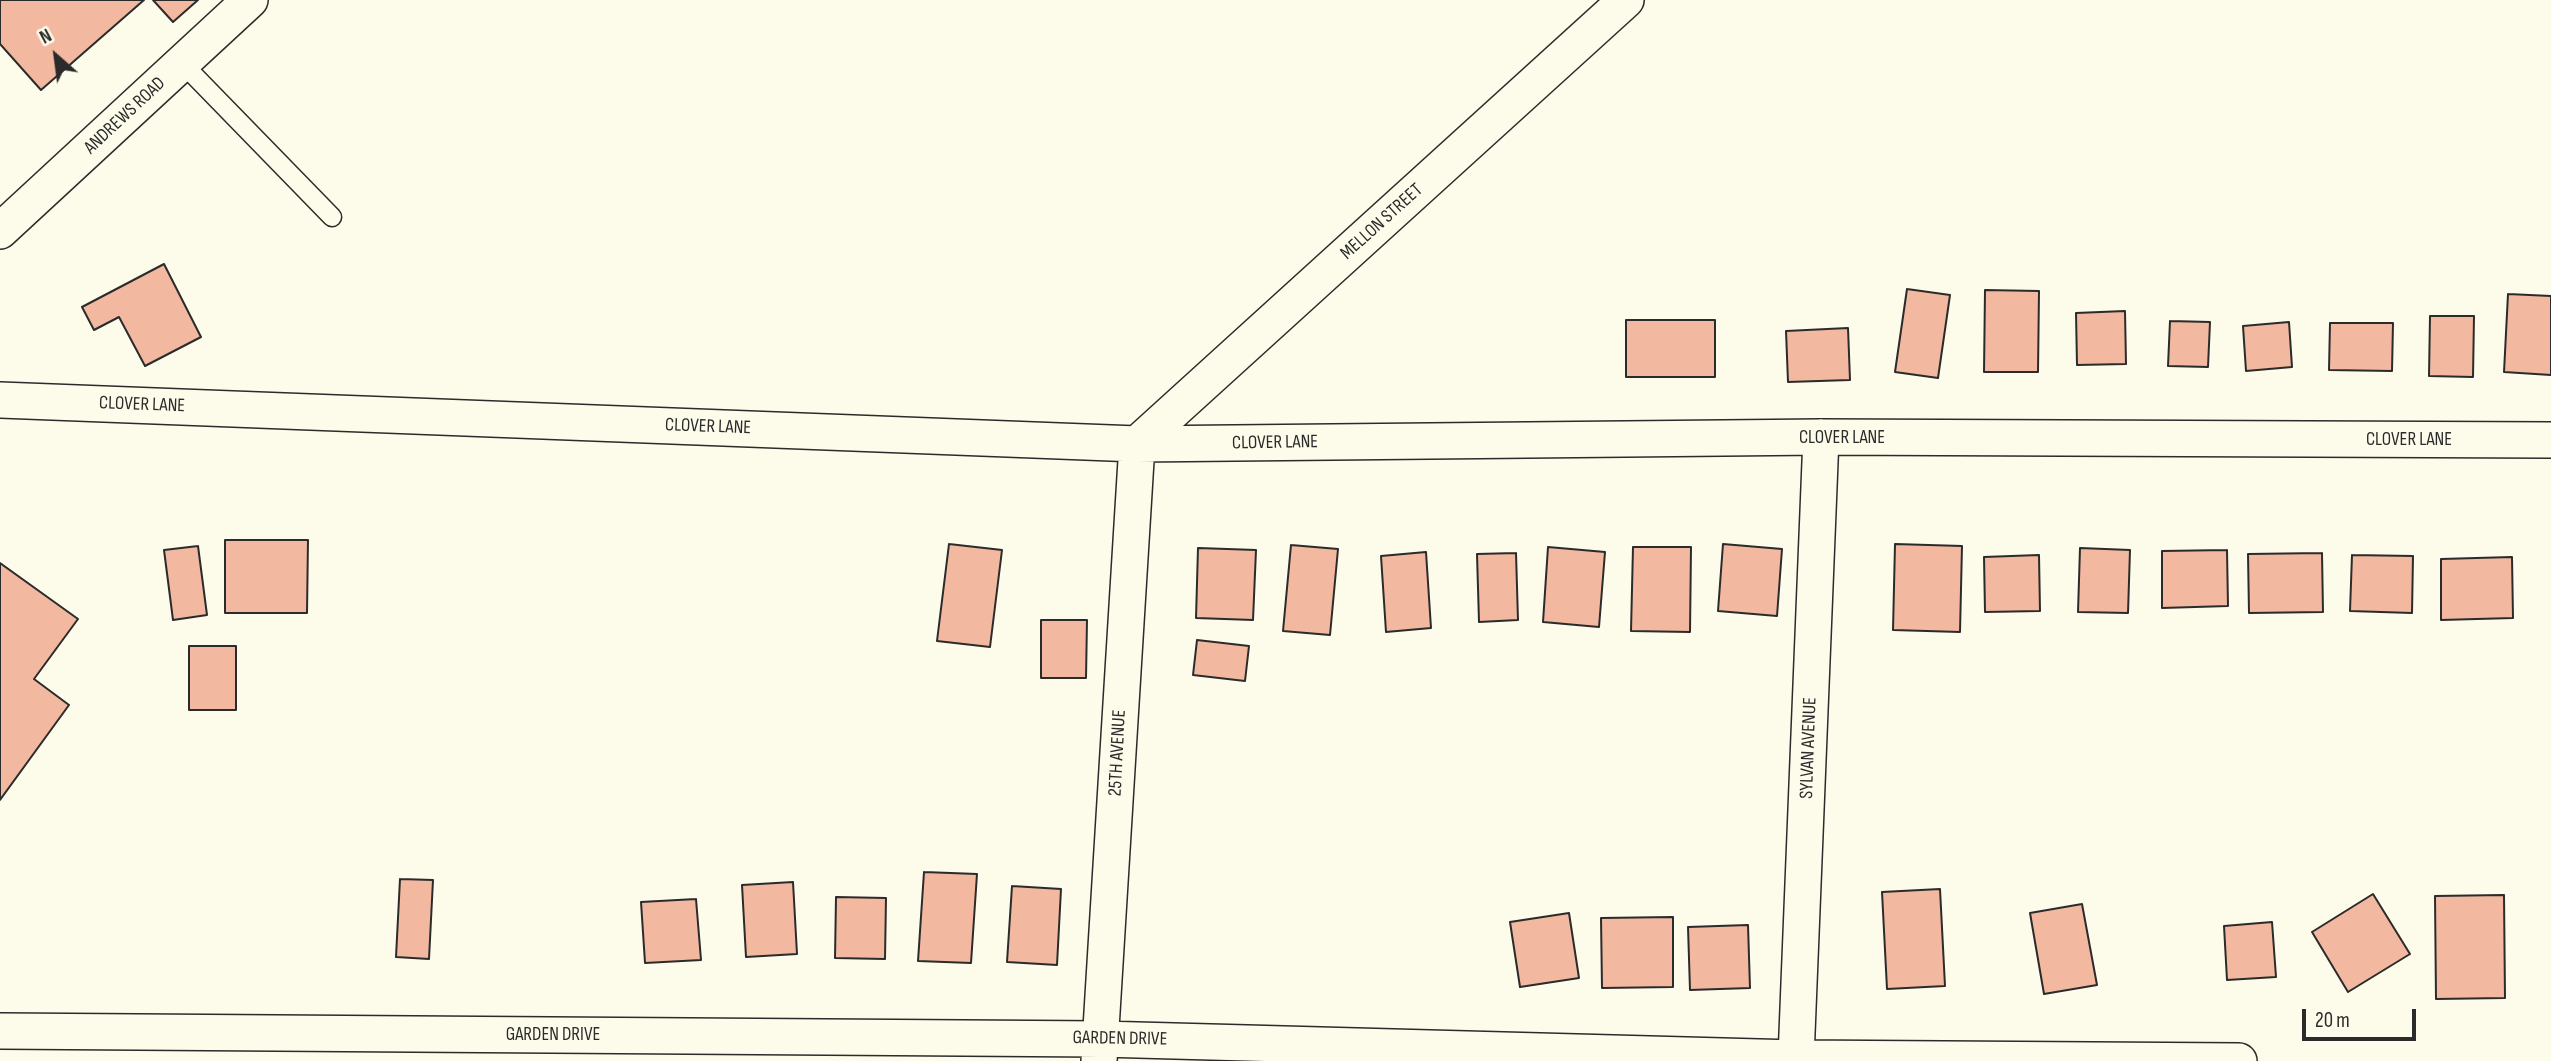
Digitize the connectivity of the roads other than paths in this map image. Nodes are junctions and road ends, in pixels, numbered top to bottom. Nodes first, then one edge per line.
1 (250, 0) edge
2 (1626, 0) edge
3 (181, 63) junction
4 (332, 217) dead end
5 (0, 231) edge
6 (0, 400) edge
7 (1821, 438) junction
8 (2551, 440) edge
9 (1137, 444) junction
10 (0, 1031) edge
11 (1100, 1050) edge
12 (1796, 1058) junction
13 (2239, 1061) edge

1 - 3 street, ANDREWS ROAD
2 - 9 street, MELLON STREET
3 - 4 lane
3 - 5 street, ANDREWS ROAD
6 - 9 street, CLOVER LANE
7 - 8 street, CLOVER LANE
7 - 9 street, CLOVER LANE
7 - 12 street, SYLVAN AVENUE
9 - 11 street, 25TH AVENUE
10 - 11 street, GARDEN DRIVE
11 - 12 street, GARDEN DRIVE
12 - 13 street, GARDEN DRIVE

